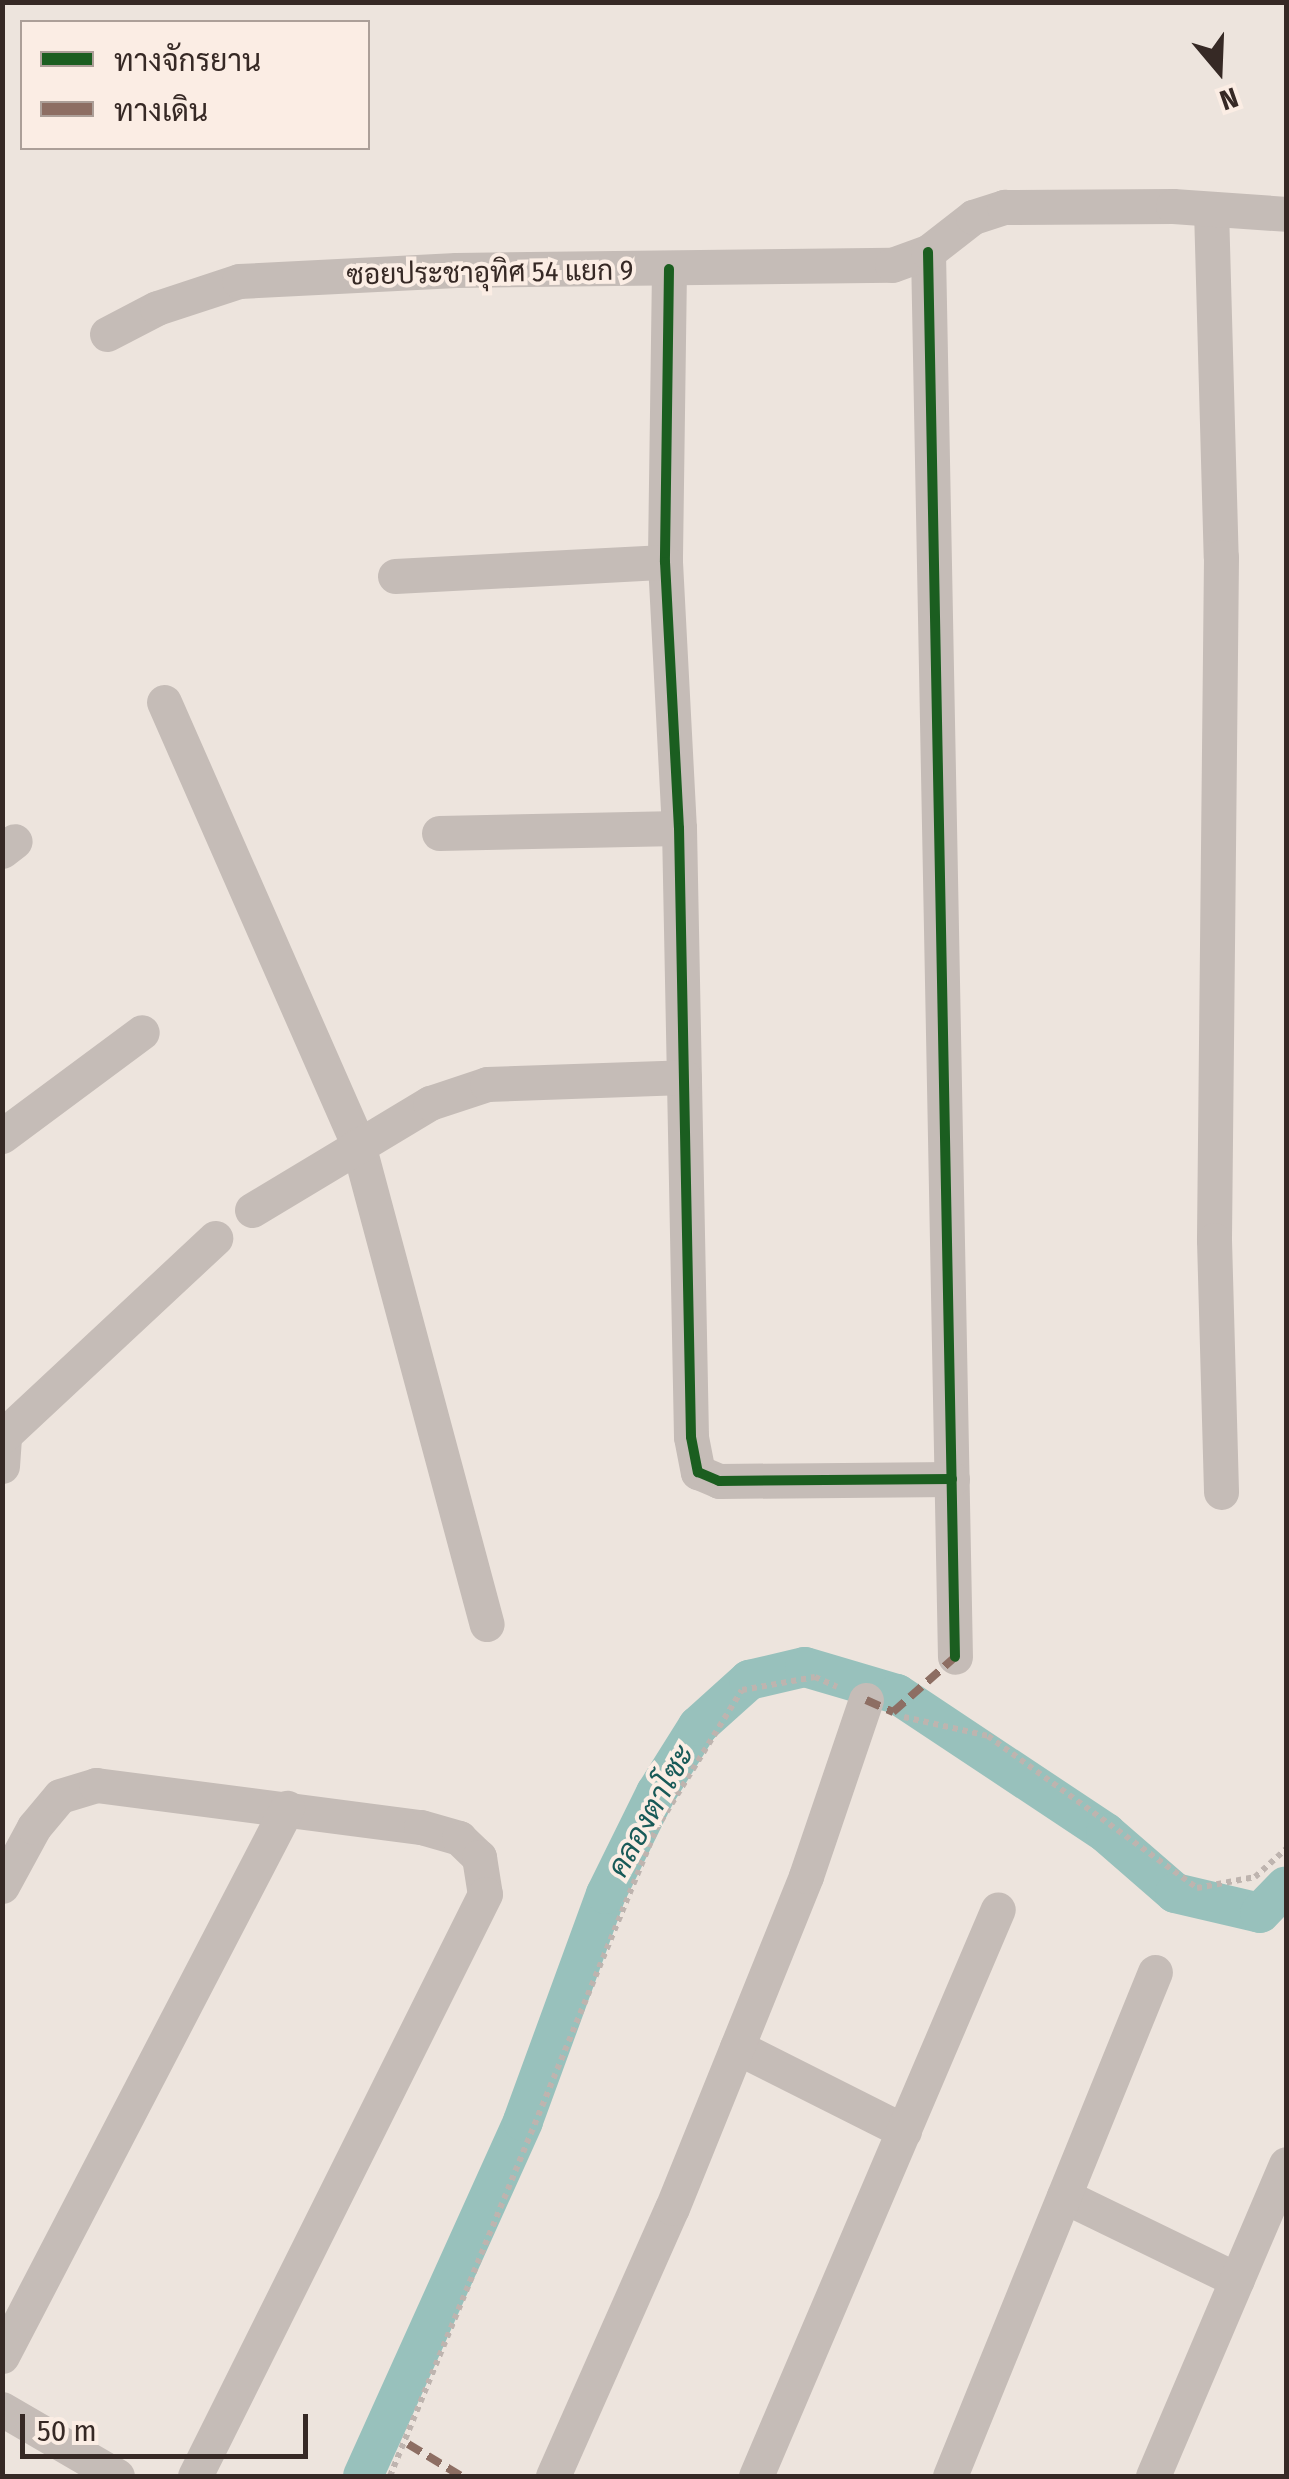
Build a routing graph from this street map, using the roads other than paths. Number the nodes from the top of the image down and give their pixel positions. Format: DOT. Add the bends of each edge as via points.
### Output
graph roads {
  1 [pos="1210,209"];
  2 [pos="1286,214"];
  3 [pos="928,252"];
  4 [pos="669,269"];
  5 [pos="108,334"];
  6 [pos="666,562"];
  7 [pos="395,576"];
  8 [pos="164,702"];
  9 [pos="680,828"];
  10 [pos="439,833"];
  11 [pos="142,1032"];
  12 [pos="684,1077"];
  13 [pos="2,1136"];
  14 [pos="358,1144"];
  15 [pos="252,1210"];
  16 [pos="216,1238"];
  17 [pos="3,1435"];
  18 [pos="2,1466"];
  19 [pos="952,1479"];
  20 [pos="1221,1492"];
  21 [pos="487,1624"];
  22 [pos="955,1657"];
  23 [pos="866,1700"];
  24 [pos="287,1808"];
  25 [pos="2,1886"];
  26 [pos="998,1908"];
  27 [pos="1155,1972"];
  28 [pos="737,2047"];
  29 [pos="904,2131"];
  30 [pos="1286,2164"];
  31 [pos="1064,2196"];
  32 [pos="1237,2280"];
  33 [pos="2,2356"];
  34 [pos="2,2410"];
  35 [pos="116,2476"];
  36 [pos="194,2476"];
  37 [pos="553,2476"];
  38 [pos="756,2476"];
  39 [pos="950,2476"];
  40 [pos="1153,2476"];
  1 -- 2 [label="street, ซอยประชาอุทิศ 54 แยก 9"];
  1 -- 3 [label="street, ซอยประชาอุทิศ 54 แยก 9" via="1004,207 972,217"];
  1 -- 20 [label="street" via="1221,557 1214,1240"];
  3 -- 4 [label="street, ซอยประชาอุทิศ 54 แยก 9" via="892,266"];
  3 -- 19 [label="street"];
  4 -- 5 [label="street, ซอยประชาอุทิศ 54 แยก 9" via="239,281 158,308"];
  4 -- 6 [label="street"];
  6 -- 7 [label="street"];
  6 -- 9 [label="street"];
  8 -- 14 [label="street"];
  9 -- 10 [label="street"];
  9 -- 12 [label="street"];
  11 -- 13 [label="street"];
  12 -- 14 [label="street" via="487,1084 430,1104"];
  12 -- 19 [label="street" via="691,1436 698,1472 719,1481"];
  14 -- 15 [label="street"];
  14 -- 21 [label="street"];
  16 -- 17 [label="street"];
  17 -- 18 [label="street"];
  19 -- 22 [label="street"];
  23 -- 28 [label="street" via="806,1876"];
  24 -- 25 [label="street" via="96,1785 60,1796 34,1827"];
  24 -- 33 [label="street"];
  24 -- 36 [label="street" via="459,1838 479,1857 484,1894"];
  26 -- 29 [label="street"];
  27 -- 31 [label="street"];
  28 -- 29 [label="street"];
  28 -- 37 [label="street"];
  29 -- 38 [label="street"];
  30 -- 32 [label="street"];
  31 -- 32 [label="street"];
  31 -- 39 [label="street"];
  32 -- 40 [label="street"];
  34 -- 35 [label="street"];
}
